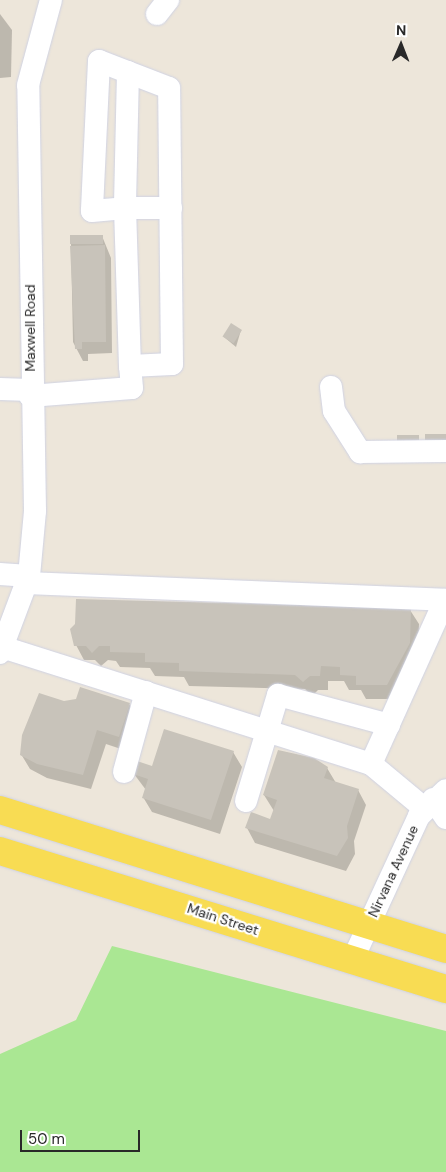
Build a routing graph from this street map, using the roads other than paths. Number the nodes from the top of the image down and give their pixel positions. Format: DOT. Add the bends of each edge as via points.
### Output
graph roads {
  1 [pos="51,0"];
  2 [pos="128,72"];
  3 [pos="125,208"];
  4 [pos="171,208"];
  5 [pos="130,366"];
  6 [pos="331,387"];
  7 [pos="0,389"];
  8 [pos="30,393"];
  9 [pos="446,451"];
  10 [pos="0,574"];
  11 [pos="27,579"];
  12 [pos="1,650"];
  13 [pos="146,692"];
  14 [pos="389,726"];
  15 [pos="266,730"];
  16 [pos="371,764"];
  17 [pos="124,772"];
  18 [pos="435,799"];
  19 [pos="246,801"];
  20 [pos="0,810"];
  21 [pos="446,818"];
  22 [pos="0,851"];
  23 [pos="368,926"];
  24 [pos="446,949"];
  25 [pos="352,960"];
  26 [pos="446,989"];
  1 -- 8 [label="street, Maxwell Road" via="28,85"];
  2 -- 3 [label="street"];
  2 -- 3 [label="street" via="100,61 92,211"];
  2 -- 4 [label="street" via="169,88"];
  3 -- 4 [label="street"];
  3 -- 5 [label="street"];
  4 -- 5 [label="street" via="172,364"];
  5 -- 8 [label="street" via="132,388"];
  6 -- 9 [label="street" via="334,411 360,452"];
  7 -- 8 [label="street"];
  8 -- 11 [label="street, Maxwell Road" via="35,511"];
  10 -- 11 [label="street"];
  11 -- 12 [label="street, Maxwell Road"];
  11 -- 14 [label="street" via="446,600"];
  12 -- 13 [label="street"];
  13 -- 15 [label="street"];
  13 -- 17 [label="street"];
  14 -- 15 [label="street" via="278,695"];
  14 -- 16 [label="street"];
  15 -- 16 [label="street"];
  15 -- 19 [label="street"];
  16 -- 18 [label="street"];
  18 -- 21 [label="street"];
  18 -- 23 [label="street, Nirvana Avenue"];
  20 -- 23 [label="main road"];
  22 -- 25 [label="main road, Main Street"];
  23 -- 24 [label="main road"];
  23 -- 25 [label="street, Nirvana Avenue"];
  25 -- 26 [label="main road, Main Street"];
}
